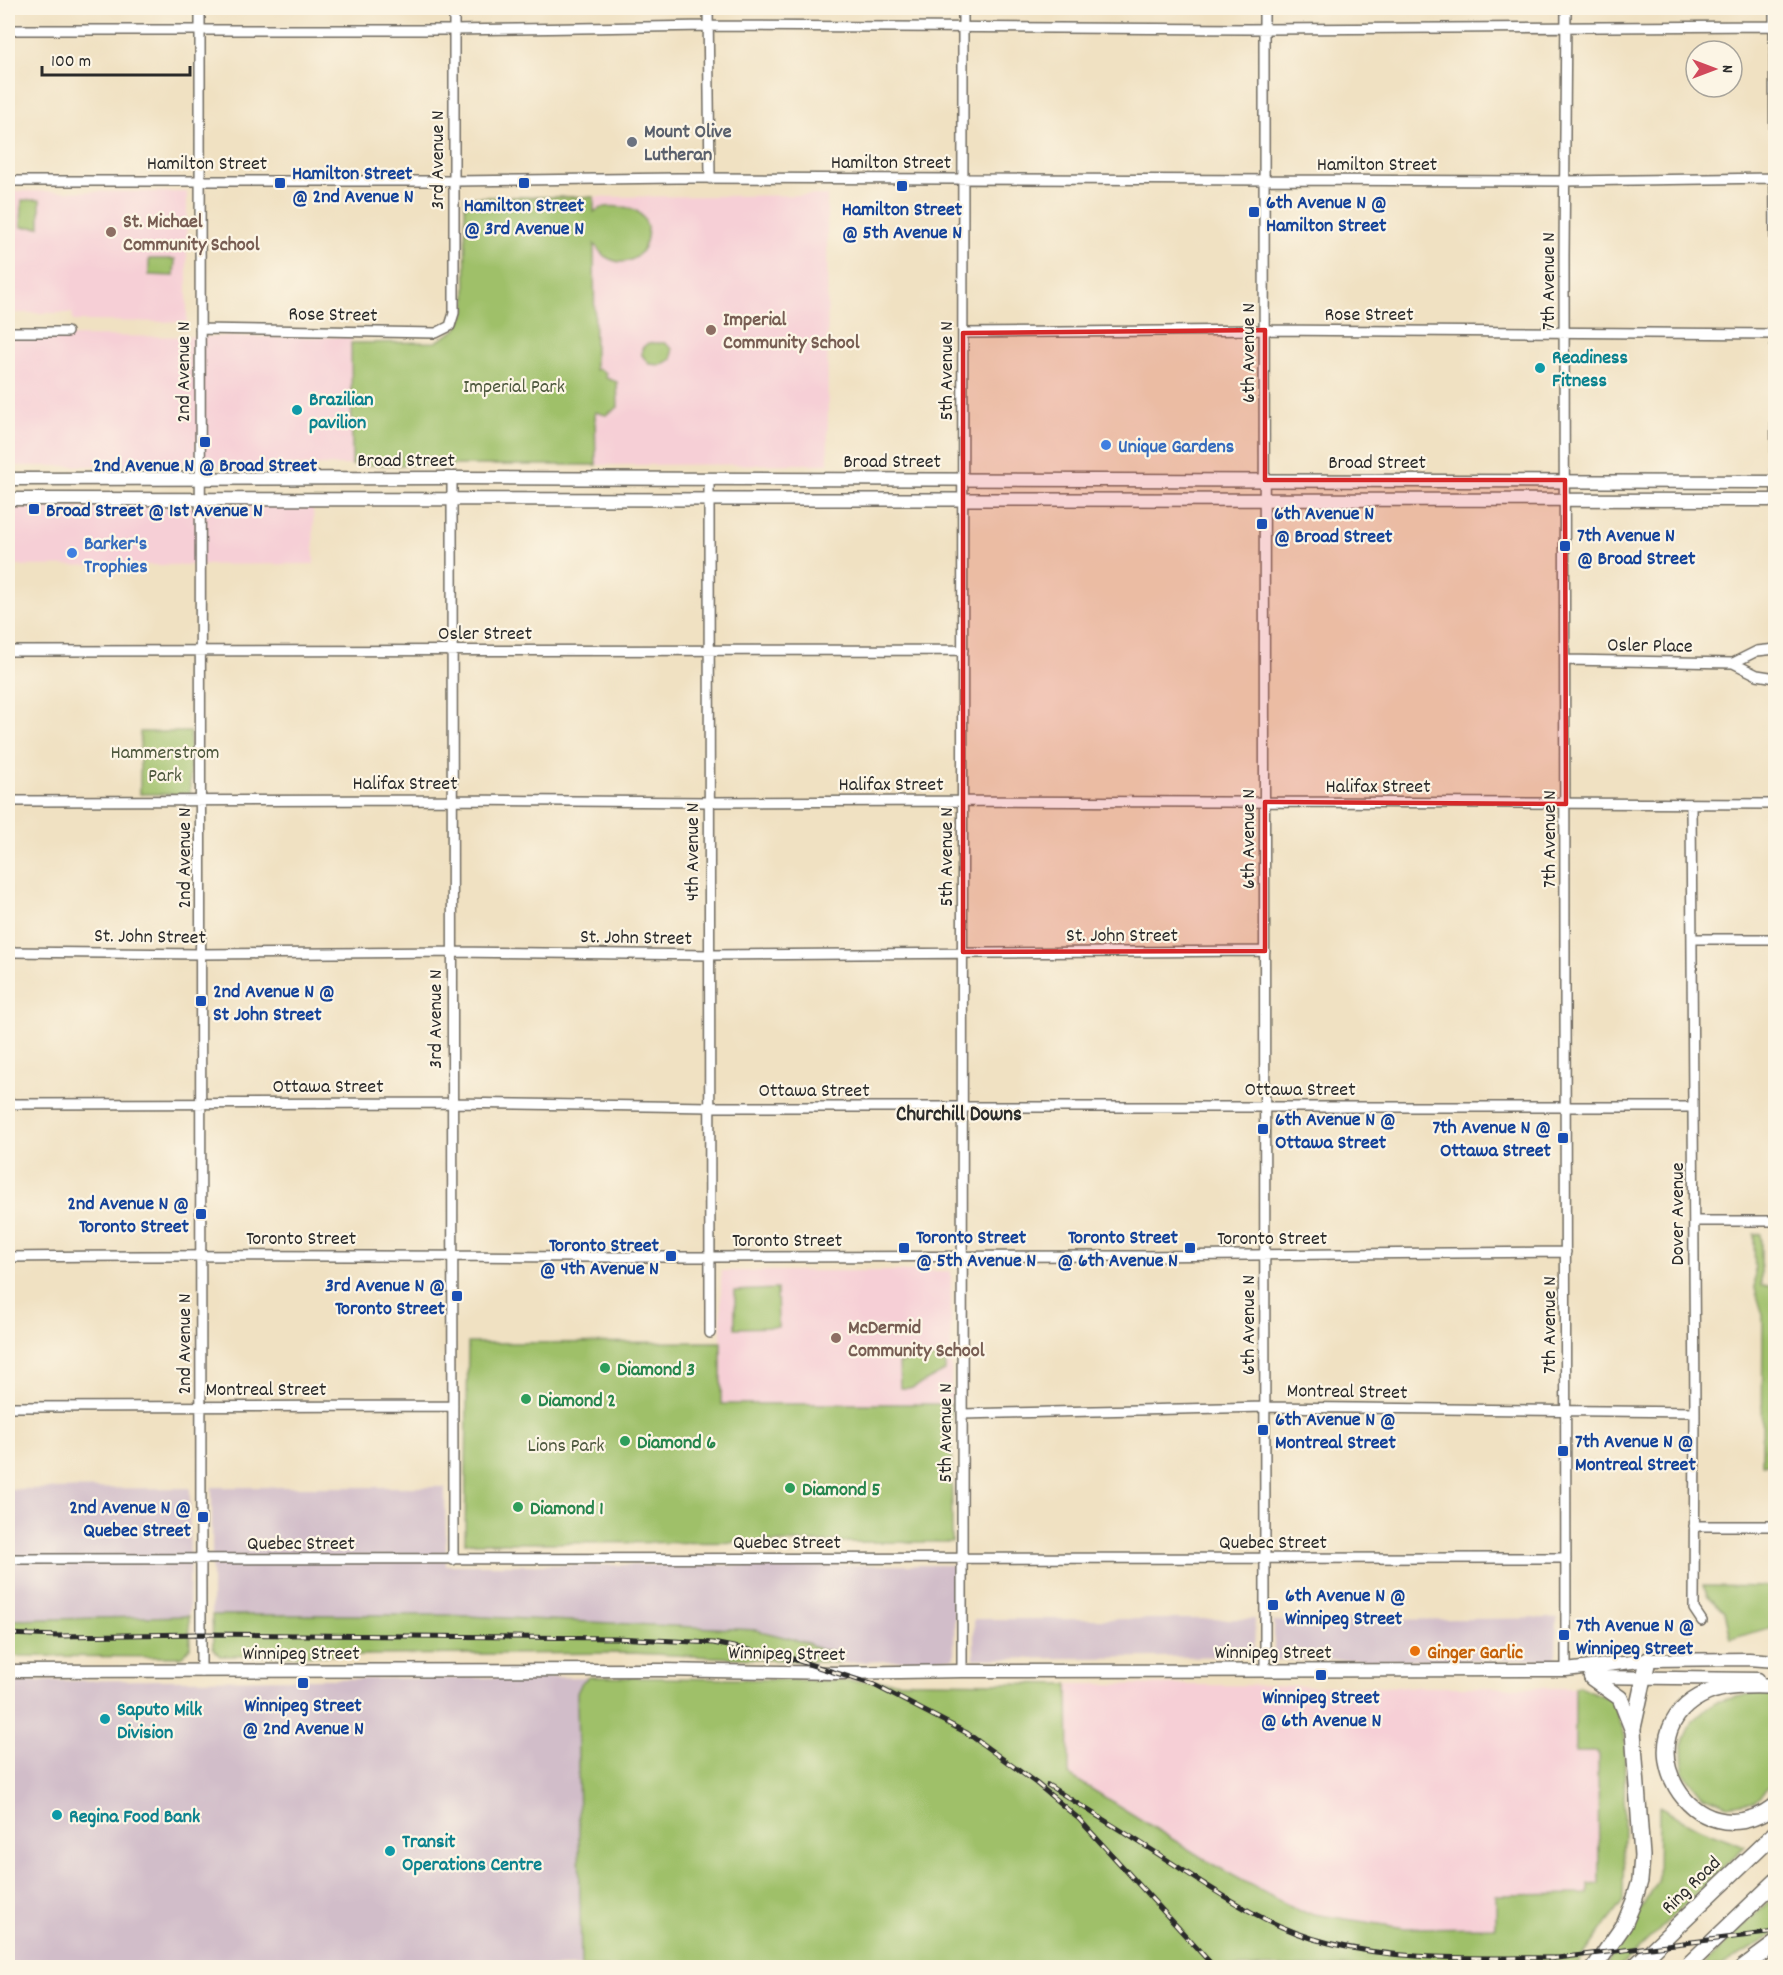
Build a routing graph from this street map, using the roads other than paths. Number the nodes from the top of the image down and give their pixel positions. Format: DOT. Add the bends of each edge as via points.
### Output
graph roads {
  1 [pos="200,8"];
  2 [pos="454,8"];
  3 [pos="708,8"];
  4 [pos="963,8"];
  5 [pos="1264,8"];
  6 [pos="1566,8"];
  7 [pos="1774,8"];
  8 [pos="708,26"];
  9 [pos="963,27"];
  10 [pos="1774,27"];
  11 [pos="1566,28"];
  12 [pos="1264,29"];
  13 [pos="8,30"];
  14 [pos="200,30"];
  15 [pos="454,30"];
  16 [pos="1775,178"];
  17 [pos="200,179"];
  18 [pos="710,179"];
  19 [pos="963,179"];
  20 [pos="454,180"];
  21 [pos="8,181"];
  22 [pos="1265,181"];
  23 [pos="1565,181"];
  24 [pos="454,313"];
  25 [pos="200,329"];
  26 [pos="1265,330"];
  27 [pos="8,332"];
  28 [pos="67,332"];
  29 [pos="963,333"];
  30 [pos="1565,333"];
  31 [pos="1775,334"];
  32 [pos="200,478"];
  33 [pos="452,478"];
  34 [pos="8,479"];
  35 [pos="709,479"];
  36 [pos="963,480"];
  37 [pos="1265,480"];
  38 [pos="1565,480"];
  39 [pos="1775,482"];
  40 [pos="1776,493"];
  41 [pos="8,498"];
  42 [pos="200,498"];
  43 [pos="452,499"];
  44 [pos="709,499"];
  45 [pos="963,499"];
  46 [pos="1265,500"];
  47 [pos="1566,500"];
  48 [pos="1776,500"];
  49 [pos="1776,649"];
  50 [pos="452,650"];
  51 [pos="963,650"];
  52 [pos="8,651"];
  53 [pos="202,651"];
  54 [pos="709,651"];
  55 [pos="1566,660"];
  56 [pos="1733,663"];
  57 [pos="1776,678"];
  58 [pos="452,800"];
  59 [pos="8,801"];
  60 [pos="201,801"];
  61 [pos="963,801"];
  62 [pos="709,802"];
  63 [pos="1265,802"];
  64 [pos="1566,804"];
  65 [pos="1691,804"];
  66 [pos="1776,804"];
  67 [pos="1692,939"];
  68 [pos="1776,939"];
  69 [pos="1265,951"];
  70 [pos="8,952"];
  71 [pos="452,952"];
  72 [pos="963,952"];
  73 [pos="201,954"];
  74 [pos="710,955"];
  75 [pos="201,1103"];
  76 [pos="452,1103"];
  77 [pos="8,1104"];
  78 [pos="1265,1106"];
  79 [pos="1566,1106"];
  80 [pos="710,1107"];
  81 [pos="963,1107"];
  82 [pos="1693,1107"];
  83 [pos="1694,1221"];
  84 [pos="1776,1221"];
  85 [pos="1566,1252"];
  86 [pos="201,1255"];
  87 [pos="453,1256"];
  88 [pos="963,1256"];
  89 [pos="1265,1256"];
  90 [pos="8,1257"];
  91 [pos="710,1257"];
  92 [pos="710,1333"];
  93 [pos="453,1406"];
  94 [pos="8,1407"];
  95 [pos="200,1407"];
  96 [pos="1265,1407"];
  97 [pos="1566,1410"];
  98 [pos="1695,1412"];
  99 [pos="963,1414"];
  100 [pos="1694,1526"];
  101 [pos="1776,1526"];
  102 [pos="8,1558"];
  103 [pos="963,1558"];
  104 [pos="1566,1558"];
  105 [pos="200,1559"];
  106 [pos="1265,1559"];
  107 [pos="453,1560"];
  108 [pos="1702,1621"];
  109 [pos="1648,1660"];
  110 [pos="1776,1661"];
  111 [pos="1265,1670"];
  112 [pos="1566,1670"];
  113 [pos="8,1671"];
  114 [pos="962,1671"];
  115 [pos="201,1672"];
  116 [pos="1592,1678"];
  117 [pos="1642,1678"];
  118 [pos="1776,1679"];
  119 [pos="1776,1686"];
  120 [pos="1633,1731"];
  121 [pos="1776,1805"];
  122 [pos="1776,1832"];
  123 [pos="1776,1881"];
  124 [pos="1776,1943"];
  125 [pos="1594,1968"];
  126 [pos="1634,1968"];
  127 [pos="1685,1968"];
  128 [pos="1742,1968"];
  1 -- 14 [label="street, 2nd Avenue N"];
  2 -- 15 [label="street, 3rd Avenue N"];
  3 -- 8 [label="street"];
  4 -- 9 [label="street, 5th Avenue N"];
  5 -- 12 [label="street, 6th Avenue N"];
  6 -- 11 [label="street, 7th Avenue N"];
  7 -- 10 [label="street"];
  8 -- 9 [label="street"];
  8 -- 15 [label="street"];
  8 -- 18 [label="street"];
  9 -- 12 [label="street"];
  9 -- 19 [label="street, 5th Avenue N"];
  10 -- 11 [label="street"];
  10 -- 16 [label="street"];
  11 -- 12 [label="street"];
  11 -- 23 [label="street, 7th Avenue N"];
  12 -- 22 [label="street, 6th Avenue N"];
  13 -- 14 [label="street"];
  14 -- 15 [label="street"];
  14 -- 17 [label="street, 2nd Avenue N"];
  15 -- 20 [label="street, 3rd Avenue N"];
  16 -- 23 [label="street, Hamilton Street"];
  16 -- 31 [label="street"];
  17 -- 20 [label="street, Hamilton Street"];
  17 -- 21 [label="street, Hamilton Street"];
  17 -- 25 [label="street, 2nd Avenue N"];
  18 -- 19 [label="street, Hamilton Street"];
  18 -- 20 [label="street, Hamilton Street"];
  19 -- 22 [label="street, Hamilton Street"];
  19 -- 29 [label="street, 5th Avenue N"];
  20 -- 24 [label="street, 3rd Avenue N"];
  22 -- 23 [label="street, Hamilton Street"];
  22 -- 26 [label="street, 6th Avenue N"];
  23 -- 30 [label="street, 7th Avenue N"];
  24 -- 25 [label="street, Rose Street" via="450,326 436,333"];
  25 -- 32 [label="street, 2nd Avenue N"];
  26 -- 29 [label="street, Rose Street"];
  26 -- 30 [label="street, Rose Street"];
  26 -- 37 [label="street, 6th Avenue N"];
  27 -- 28 [label="street"];
  29 -- 36 [label="street, 5th Avenue N"];
  30 -- 31 [label="street, Rose Street"];
  30 -- 38 [label="street, 7th Avenue N"];
  31 -- 39 [label="street"];
  32 -- 33 [label="main road, Broad Street"];
  32 -- 34 [label="main road, Broad Street"];
  32 -- 42 [label="street, 2nd Avenue N"];
  33 -- 35 [label="main road, Broad Street"];
  33 -- 43 [label="street, 3rd Avenue N"];
  35 -- 36 [label="main road, Broad Street"];
  35 -- 44 [label="street, 4th Avenue N"];
  36 -- 37 [label="main road, Broad Street"];
  36 -- 45 [label="street, 5th Avenue N"];
  37 -- 38 [label="main road, Broad Street"];
  37 -- 46 [label="street, 6th Avenue N"];
  38 -- 39 [label="main road, Broad Street"];
  38 -- 47 [label="street, 7th Avenue N"];
  39 -- 40 [label="street"];
  41 -- 42 [label="main road, Broad Street"];
  42 -- 43 [label="main road, Broad Street"];
  42 -- 53 [label="street, 2nd Avenue N"];
  43 -- 44 [label="main road, Broad Street"];
  43 -- 50 [label="street, 3rd Avenue N"];
  44 -- 45 [label="main road, Broad Street"];
  44 -- 54 [label="street, 4th Avenue N"];
  45 -- 46 [label="main road, Broad Street"];
  45 -- 51 [label="street, 5th Avenue N"];
  46 -- 47 [label="main road, Broad Street"];
  46 -- 63 [label="street, 6th Avenue N"];
  47 -- 48 [label="main road, Broad Street"];
  47 -- 55 [label="street, 7th Avenue N"];
  49 -- 56 [label="street, Osler Place" via="1757,651"];
  50 -- 53 [label="street, Osler Street"];
  50 -- 54 [label="street, Osler Street"];
  50 -- 58 [label="street, 3rd Avenue N"];
  51 -- 54 [label="street, Osler Street"];
  51 -- 61 [label="street, 5th Avenue N"];
  52 -- 53 [label="street, Osler Street"];
  53 -- 60 [label="street, 2nd Avenue N"];
  54 -- 62 [label="street, 4th Avenue N"];
  55 -- 56 [label="street, Osler Place"];
  55 -- 64 [label="street, 7th Avenue N"];
  56 -- 57 [label="street, Osler Place" via="1757,675"];
  58 -- 60 [label="street, Halifax Street"];
  58 -- 62 [label="street, Halifax Street"];
  58 -- 71 [label="street, 3rd Avenue N"];
  59 -- 60 [label="street, Halifax Street"];
  60 -- 73 [label="street, 2nd Avenue N"];
  61 -- 62 [label="street, Halifax Street"];
  61 -- 63 [label="street, Halifax Street"];
  61 -- 72 [label="street, 5th Avenue N"];
  62 -- 74 [label="street, 4th Avenue N"];
  63 -- 64 [label="street, Halifax Street"];
  63 -- 69 [label="street, 6th Avenue N"];
  64 -- 65 [label="street, Halifax Street"];
  64 -- 79 [label="street, 7th Avenue N"];
  65 -- 66 [label="street, Halifax Street"];
  65 -- 67 [label="street, Dover Avenue"];
  67 -- 68 [label="street"];
  67 -- 82 [label="street, Dover Avenue"];
  69 -- 72 [label="street, St. John Street"];
  69 -- 78 [label="street, 6th Avenue N"];
  70 -- 73 [label="street, St. John Street"];
  71 -- 73 [label="street, St. John Street"];
  71 -- 74 [label="street, St. John Street"];
  71 -- 76 [label="street, 3rd Avenue N"];
  72 -- 74 [label="street, St. John Street"];
  72 -- 81 [label="street, 5th Avenue N"];
  73 -- 75 [label="street, 2nd Avenue N"];
  74 -- 80 [label="street, 4th Avenue N"];
  75 -- 76 [label="street, Ottawa Street"];
  75 -- 77 [label="street, Ottawa Street"];
  75 -- 86 [label="street, 2nd Avenue N"];
  76 -- 80 [label="street, Ottawa Street"];
  76 -- 87 [label="street, 3rd Avenue N"];
  78 -- 79 [label="street, Ottawa Street"];
  78 -- 81 [label="street, Ottawa Street"];
  78 -- 89 [label="street, 6th Avenue N"];
  79 -- 82 [label="street, Ottawa Street"];
  79 -- 85 [label="street, 7th Avenue N"];
  80 -- 81 [label="street, Ottawa Street"];
  80 -- 91 [label="street, 4th Avenue N"];
  81 -- 88 [label="street, 5th Avenue N"];
  82 -- 83 [label="street, Dover Avenue"];
  83 -- 84 [label="street"];
  83 -- 98 [label="street, Dover Avenue"];
  85 -- 89 [label="street, Toronto Street"];
  85 -- 97 [label="street, 7th Avenue N"];
  86 -- 87 [label="street, Toronto Street"];
  86 -- 90 [label="street, Toronto Street"];
  86 -- 95 [label="street, 2nd Avenue N"];
  87 -- 91 [label="street, Toronto Street"];
  87 -- 93 [label="street, 3rd Avenue N"];
  88 -- 89 [label="street, Toronto Street"];
  88 -- 91 [label="street, Toronto Street"];
  88 -- 99 [label="street, 5th Avenue N"];
  89 -- 96 [label="street, 6th Avenue N"];
  91 -- 92 [label="street, 4th Avenue N"];
  93 -- 95 [label="street, Montreal Street"];
  93 -- 107 [label="street, 3rd Avenue N"];
  94 -- 95 [label="street, Montreal Street"];
  95 -- 105 [label="street, 2nd Avenue N"];
  96 -- 97 [label="street, Montreal Street"];
  96 -- 99 [label="street, Montreal Street"];
  96 -- 106 [label="street, 6th Avenue N"];
  97 -- 98 [label="street, Montreal Street"];
  97 -- 104 [label="street, 7th Avenue N"];
  98 -- 100 [label="street, Dover Avenue"];
  99 -- 103 [label="street, 5th Avenue N"];
  100 -- 101 [label="street"];
  100 -- 108 [label="street, Dover Avenue" via="1694,1609"];
  102 -- 105 [label="street, Quebec Street"];
  103 -- 106 [label="street, Quebec Street"];
  103 -- 107 [label="street, Quebec Street"];
  103 -- 114 [label="street, 5th Avenue N"];
  104 -- 106 [label="street, Quebec Street"];
  104 -- 112 [label="street, 7th Avenue N"];
  105 -- 107 [label="street, Quebec Street"];
  105 -- 115 [label="street, 2nd Avenue N"];
  106 -- 111 [label="street, 6th Avenue N"];
  109 -- 110 [label="main road, Winnipeg Street"];
  109 -- 112 [label="main road, Winnipeg Street"];
  109 -- 117 [label="highway"];
  111 -- 112 [label="main road, Winnipeg Street"];
  111 -- 114 [label="main road, Winnipeg Street"];
  112 -- 116 [label="main road, Winnipeg Street"];
  113 -- 115 [label="main road, Winnipeg Street"];
  114 -- 115 [label="main road, Winnipeg Street"];
  116 -- 117 [label="main road, Winnipeg Street"];
  116 -- 120 [label="highway" via="1620,1698"];
  117 -- 118 [label="main road, Winnipeg Street"];
  117 -- 120 [label="highway"];
  119 -- 121 [label="highway" via="1742,1686 1710,1692 1688,1704 1671,1728 1666,1760 1677,1791 1688,1804 1711,1818 1752,1820"];
  120 -- 125 [label="highway" via="1642,1856 1640,1881 1624,1925"];
  122 -- 126 [label="highway, Ring Road"];
  123 -- 127 [label="highway"];
  124 -- 128 [label="highway"];
}
